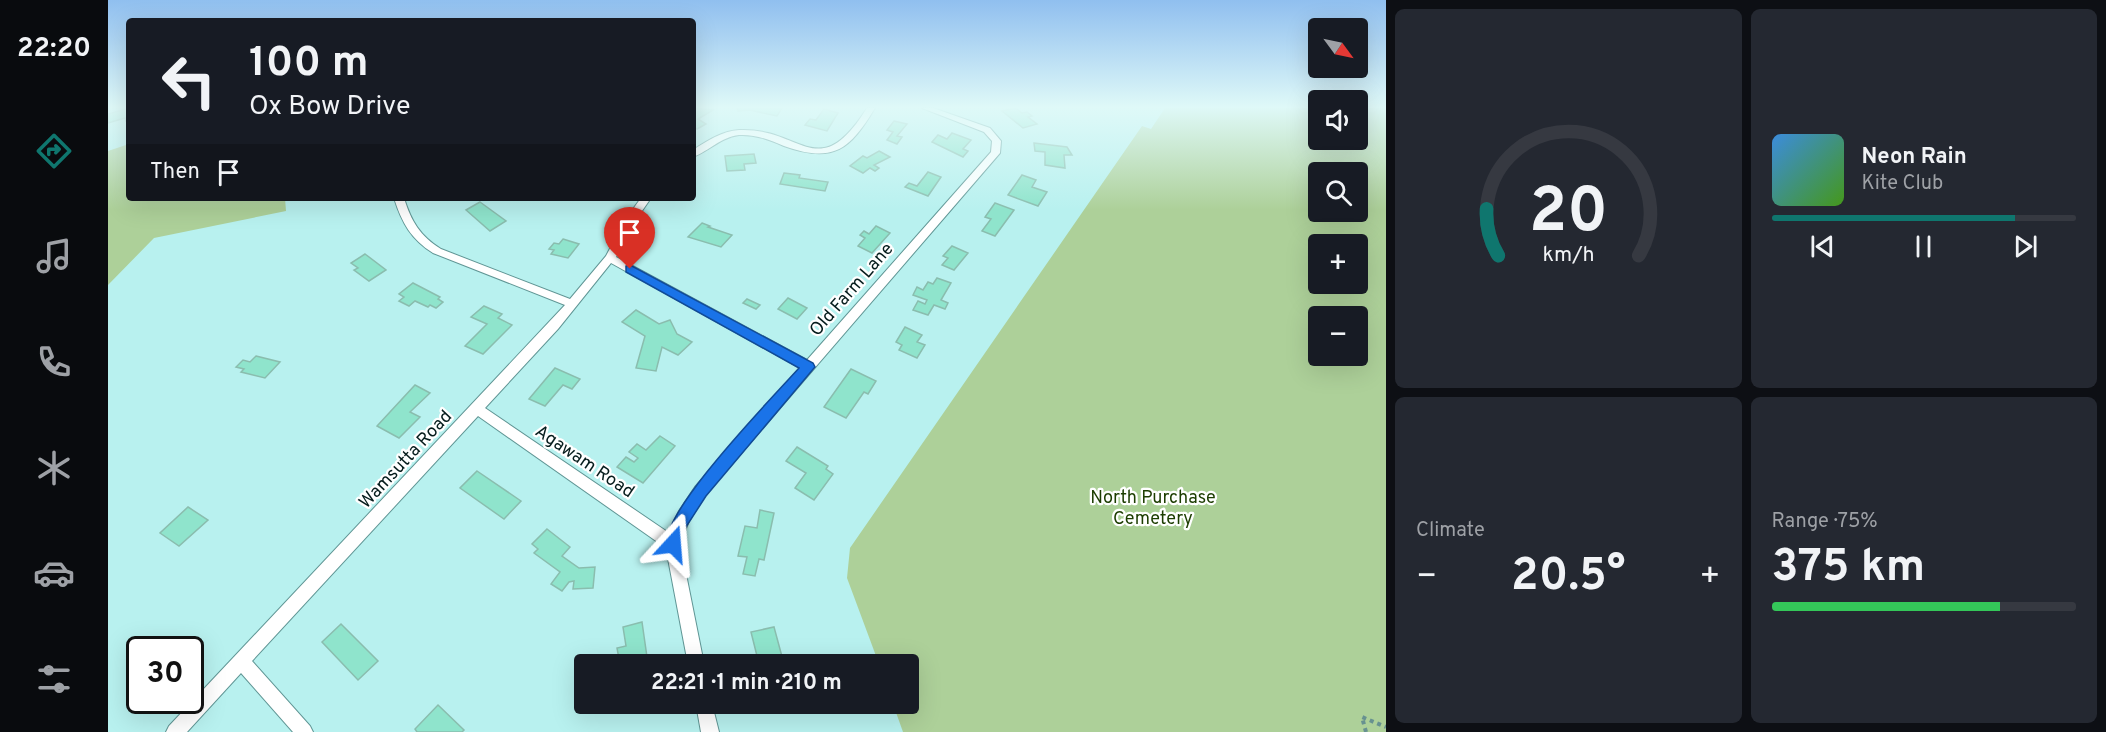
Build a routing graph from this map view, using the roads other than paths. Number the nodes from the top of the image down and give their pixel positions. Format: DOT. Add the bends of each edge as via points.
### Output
graph roads {
  1 [pos="785,142"];
  2 [pos="845,142"];
  3 [pos="997,142"];
  4 [pos="400,201"];
  5 [pos="644,201"];
  6 [pos="610,258"];
  7 [pos="573,304"];
  8 [pos="809,367"];
  9 [pos="477,409"];
  10 [pos="673,544"];
  11 [pos="694,654"];
  12 [pos="242,661"];
  13 [pos="706,714"];
  14 [pos="175,732"];
  15 [pos="304,732"];
  16 [pos="710,732"];
  1 -- 2 [label="street" via="806,149 829,150"];
  3 -- 8 [label="street, Old Farm Lane" via="995,153"];
  4 -- 7 [label="street" via="406,220 423,242 490,273"];
  5 -- 6 [label="street, Wamsutta Road"];
  6 -- 7 [label="street, Wamsutta Road"];
  6 -- 8 [label="street"];
  7 -- 9 [label="street, Wamsutta Road"];
  8 -- 10 [label="street, Old Farm Lane" via="700,491 677,528"];
  9 -- 10 [label="street, Agawam Road"];
  9 -- 12 [label="street, Wamsutta Road"];
  10 -- 11 [label="street"];
  12 -- 14 [label="street, Wamsutta Road"];
  12 -- 15 [label="street"];
  13 -- 16 [label="street"];
}
